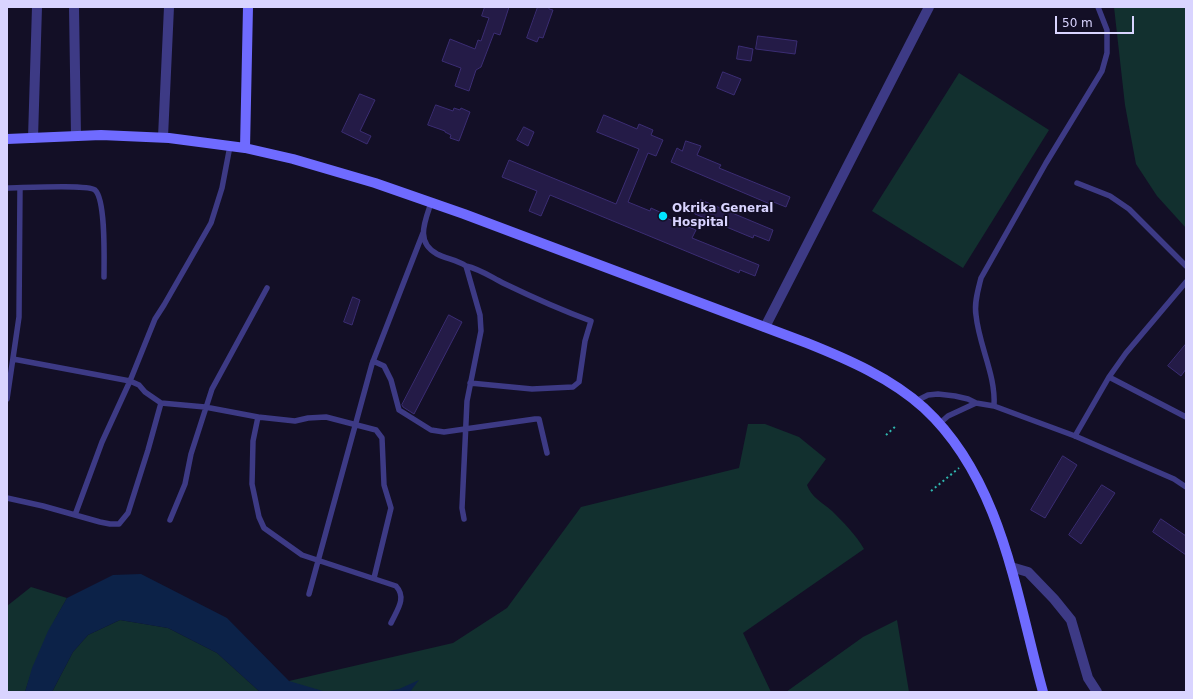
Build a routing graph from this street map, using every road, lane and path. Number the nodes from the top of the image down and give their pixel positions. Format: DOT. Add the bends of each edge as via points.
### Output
graph roads {
  1 [pos="37,7"];
  2 [pos="74,7"];
  3 [pos="169,7"];
  4 [pos="248,7"];
  5 [pos="929,7"];
  6 [pos="1098,7"];
  7 [pos="76,136"];
  8 [pos="162,137"];
  9 [pos="33,138"];
  10 [pos="7,139"];
  11 [pos="230,146"];
  12 [pos="245,148"];
  13 [pos="1077,183"];
  14 [pos="7,188"];
  15 [pos="20,188"];
  16 [pos="431,203"];
  17 [pos="423,233"];
  18 [pos="466,266"];
  19 [pos="1186,266"];
  20 [pos="104,277"];
  21 [pos="1186,282"];
  22 [pos="267,288"];
  23 [pos="765,327"];
  24 [pos="13,359"];
  25 [pos="373,361"];
  26 [pos="1109,377"];
  27 [pos="130,381"];
  28 [pos="470,383"];
  29 [pos="7,400"];
  30 [pos="916,401"];
  31 [pos="161,403"];
  32 [pos="976,403"];
  33 [pos="994,406"];
  34 [pos="205,407"];
  35 [pos="258,417"];
  36 [pos="1186,417"];
  37 [pos="355,424"];
  38 [pos="939,424"];
  39 [pos="897,425"];
  40 [pos="467,429"];
  41 [pos="886,435"];
  42 [pos="1075,436"];
  43 [pos="547,453"];
  44 [pos="967,462"];
  45 [pos="1186,487"];
  46 [pos="930,491"];
  47 [pos="7,498"];
  48 [pos="75,515"];
  49 [pos="464,518"];
  50 [pos="170,520"];
  51 [pos="318,560"];
  52 [pos="1011,567"];
  53 [pos="374,578"];
  54 [pos="309,594"];
  55 [pos="391,623"];
  56 [pos="1043,692"];
  57 [pos="1097,692"];
  1 -- 9 [label="street"];
  2 -- 7 [label="street"];
  3 -- 8 [label="street"];
  4 -- 12 [label="street"];
  5 -- 23 [label="street"];
  6 -- 33 [label="lane" via="1107,30 1107,53 1102,71 988,265 976,295 975,314 995,396"];
  7 -- 8 [label="street"];
  7 -- 9 [label="street"];
  8 -- 11 [label="street"];
  9 -- 10 [label="street"];
  11 -- 12 [label="street"];
  11 -- 27 [label="lane" via="222,188 211,223 155,320"];
  12 -- 16 [label="street" via="315,165"];
  13 -- 19 [label="lane" via="1110,196 1129,209"];
  14 -- 15 [label="lane"];
  15 -- 20 [label="lane" via="68,187 94,190 99,196 104,231"];
  15 -- 24 [label="lane" via="19,317"];
  16 -- 17 [label="lane"];
  16 -- 23 [label="street"];
  17 -- 18 [label="lane" via="426,245 436,253"];
  17 -- 25 [label="lane"];
  18 -- 28 [label="lane" via="480,315 481,331"];
  18 -- 28 [label="lane" via="591,321 585,341 579,382 572,387 532,389"];
  21 -- 26 [label="lane" via="1126,352"];
  22 -- 34 [label="lane" via="212,389"];
  23 -- 30 [label="street" via="841,357"];
  24 -- 27 [label="lane"];
  24 -- 29 [label="lane"];
  25 -- 37 [label="lane"];
  25 -- 40 [label="lane" via="384,366 391,380 399,410 431,430 444,432"];
  26 -- 36 [label="lane"];
  26 -- 42 [label="lane"];
  27 -- 31 [label="lane"];
  27 -- 48 [label="lane" via="102,442"];
  28 -- 40 [label="lane"];
  30 -- 32 [label="lane" via="928,395 938,394 968,399"];
  30 -- 38 [label="street"];
  31 -- 34 [label="lane"];
  31 -- 48 [label="lane" via="128,513 119,524"];
  32 -- 33 [label="lane"];
  32 -- 38 [label="lane" via="948,416"];
  33 -- 42 [label="lane"];
  34 -- 35 [label="lane"];
  34 -- 50 [label="lane" via="184,484"];
  35 -- 37 [label="lane" via="295,421 326,417"];
  35 -- 51 [label="lane" via="253,441 252,484 259,517 264,528 302,554"];
  37 -- 51 [label="lane"];
  37 -- 53 [label="lane" via="376,430 382,438 384,485 391,508"];
  38 -- 44 [label="street"];
  39 -- 41 [label="path"];
  40 -- 43 [label="lane" via="539,419"];
  40 -- 49 [label="lane" via="462,508"];
  42 -- 45 [label="lane" via="1174,479"];
  44 -- 46 [label="path"];
  44 -- 52 [label="street" via="990,506"];
  47 -- 48 [label="lane"];
  51 -- 53 [label="lane"];
  51 -- 54 [label="lane"];
  52 -- 56 [label="street"];
  52 -- 57 [label="street" via="1028,572 1071,620 1088,678"];
  53 -- 55 [label="lane" via="396,586 401,591 402,600"];
}
